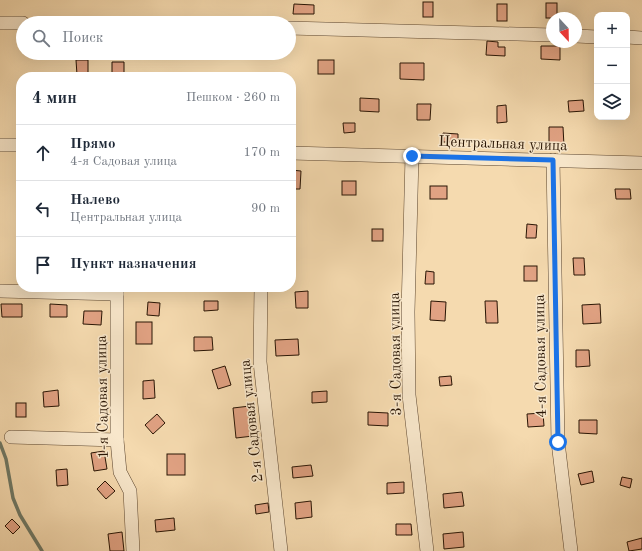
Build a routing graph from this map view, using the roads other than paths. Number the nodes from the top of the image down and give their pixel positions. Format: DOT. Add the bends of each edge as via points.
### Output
graph roads {
  1 [pos="0,23"];
  2 [pos="16,24"];
  3 [pos="296,28"];
  4 [pos="546,35"];
  5 [pos="582,36"];
  6 [pos="594,37"];
  7 [pos="630,37"];
  8 [pos="642,38"];
  9 [pos="0,145"];
  10 [pos="16,145"];
  11 [pos="296,153"];
  12 [pos="412,156"];
  13 [pos="553,160"];
  14 [pos="642,163"];
  15 [pos="0,291"];
  16 [pos="16,291"];
  17 [pos="117,292"];
  18 [pos="261,292"];
  19 [pos="11,437"];
  20 [pos="117,440"];
  21 [pos="133,551"];
  22 [pos="281,551"];
  23 [pos="427,551"];
  24 [pos="571,551"];
  1 -- 2 [label="street"];
  3 -- 4 [label="street"];
  5 -- 6 [label="street"];
  7 -- 8 [label="street"];
  9 -- 10 [label="street"];
  11 -- 12 [label="street, Центральная улица"];
  12 -- 13 [label="street, Центральная улица"];
  12 -- 23 [label="street, 3-я Садовая улица" via="408,312 409,395"];
  13 -- 14 [label="street, Центральная улица"];
  13 -- 24 [label="street, 4-я Садовая улица" via="558,442"];
  15 -- 16 [label="street"];
  17 -- 20 [label="street, 1-я Садовая улица"];
  18 -- 22 [label="street, 2-я Садовая улица" via="260,362"];
  19 -- 20 [label="street"];
  20 -- 21 [label="street, 1-я Садовая улица" via="120,472 130,491"];
}
